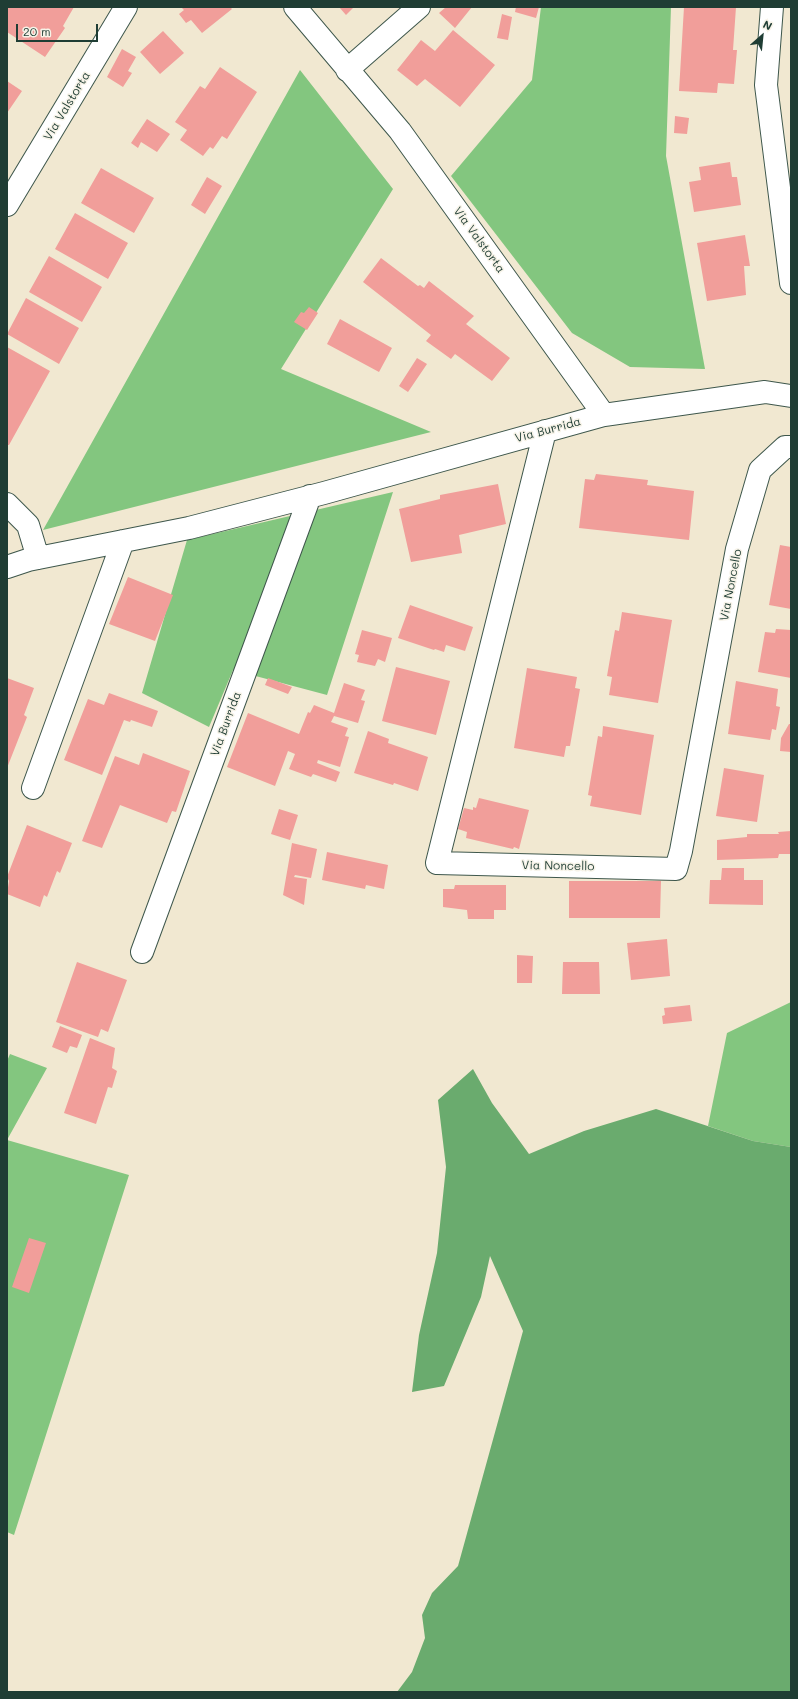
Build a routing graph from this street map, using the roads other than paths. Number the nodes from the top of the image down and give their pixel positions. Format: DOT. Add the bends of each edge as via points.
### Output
graph roads {
  1 [pos="126,7"];
  2 [pos="295,7"];
  3 [pos="419,7"];
  4 [pos="772,7"];
  5 [pos="347,70"];
  6 [pos="7,205"];
  7 [pos="791,283"];
  8 [pos="791,396"];
  9 [pos="604,415"];
  10 [pos="545,431"];
  11 [pos="791,447"];
  12 [pos="310,496"];
  13 [pos="7,504"];
  14 [pos="123,541"];
  15 [pos="38,558"];
  16 [pos="7,567"];
  17 [pos="33,788"];
  18 [pos="142,952"];
  1 -- 6 [label="street, Via Valstorta"];
  2 -- 5 [label="street, Via Valstorta"];
  3 -- 5 [label="street"];
  4 -- 7 [label="street" via="766,85"];
  5 -- 9 [label="street, Via Valstorta" via="400,131"];
  8 -- 9 [label="street, Via Burrida" via="765,392"];
  9 -- 10 [label="street, Via Burrida"];
  10 -- 11 [label="street, Via Noncello" via="437,863 676,869 737,549 760,470 785,447"];
  10 -- 12 [label="street, Via Burrida"];
  12 -- 14 [label="street, Via Burrida" via="189,528"];
  12 -- 18 [label="street, Via Burrida"];
  13 -- 15 [label="street" via="28,525"];
  14 -- 15 [label="street, Via Burrida"];
  14 -- 17 [label="street"];
  15 -- 16 [label="street, Via Burrida"];
}
